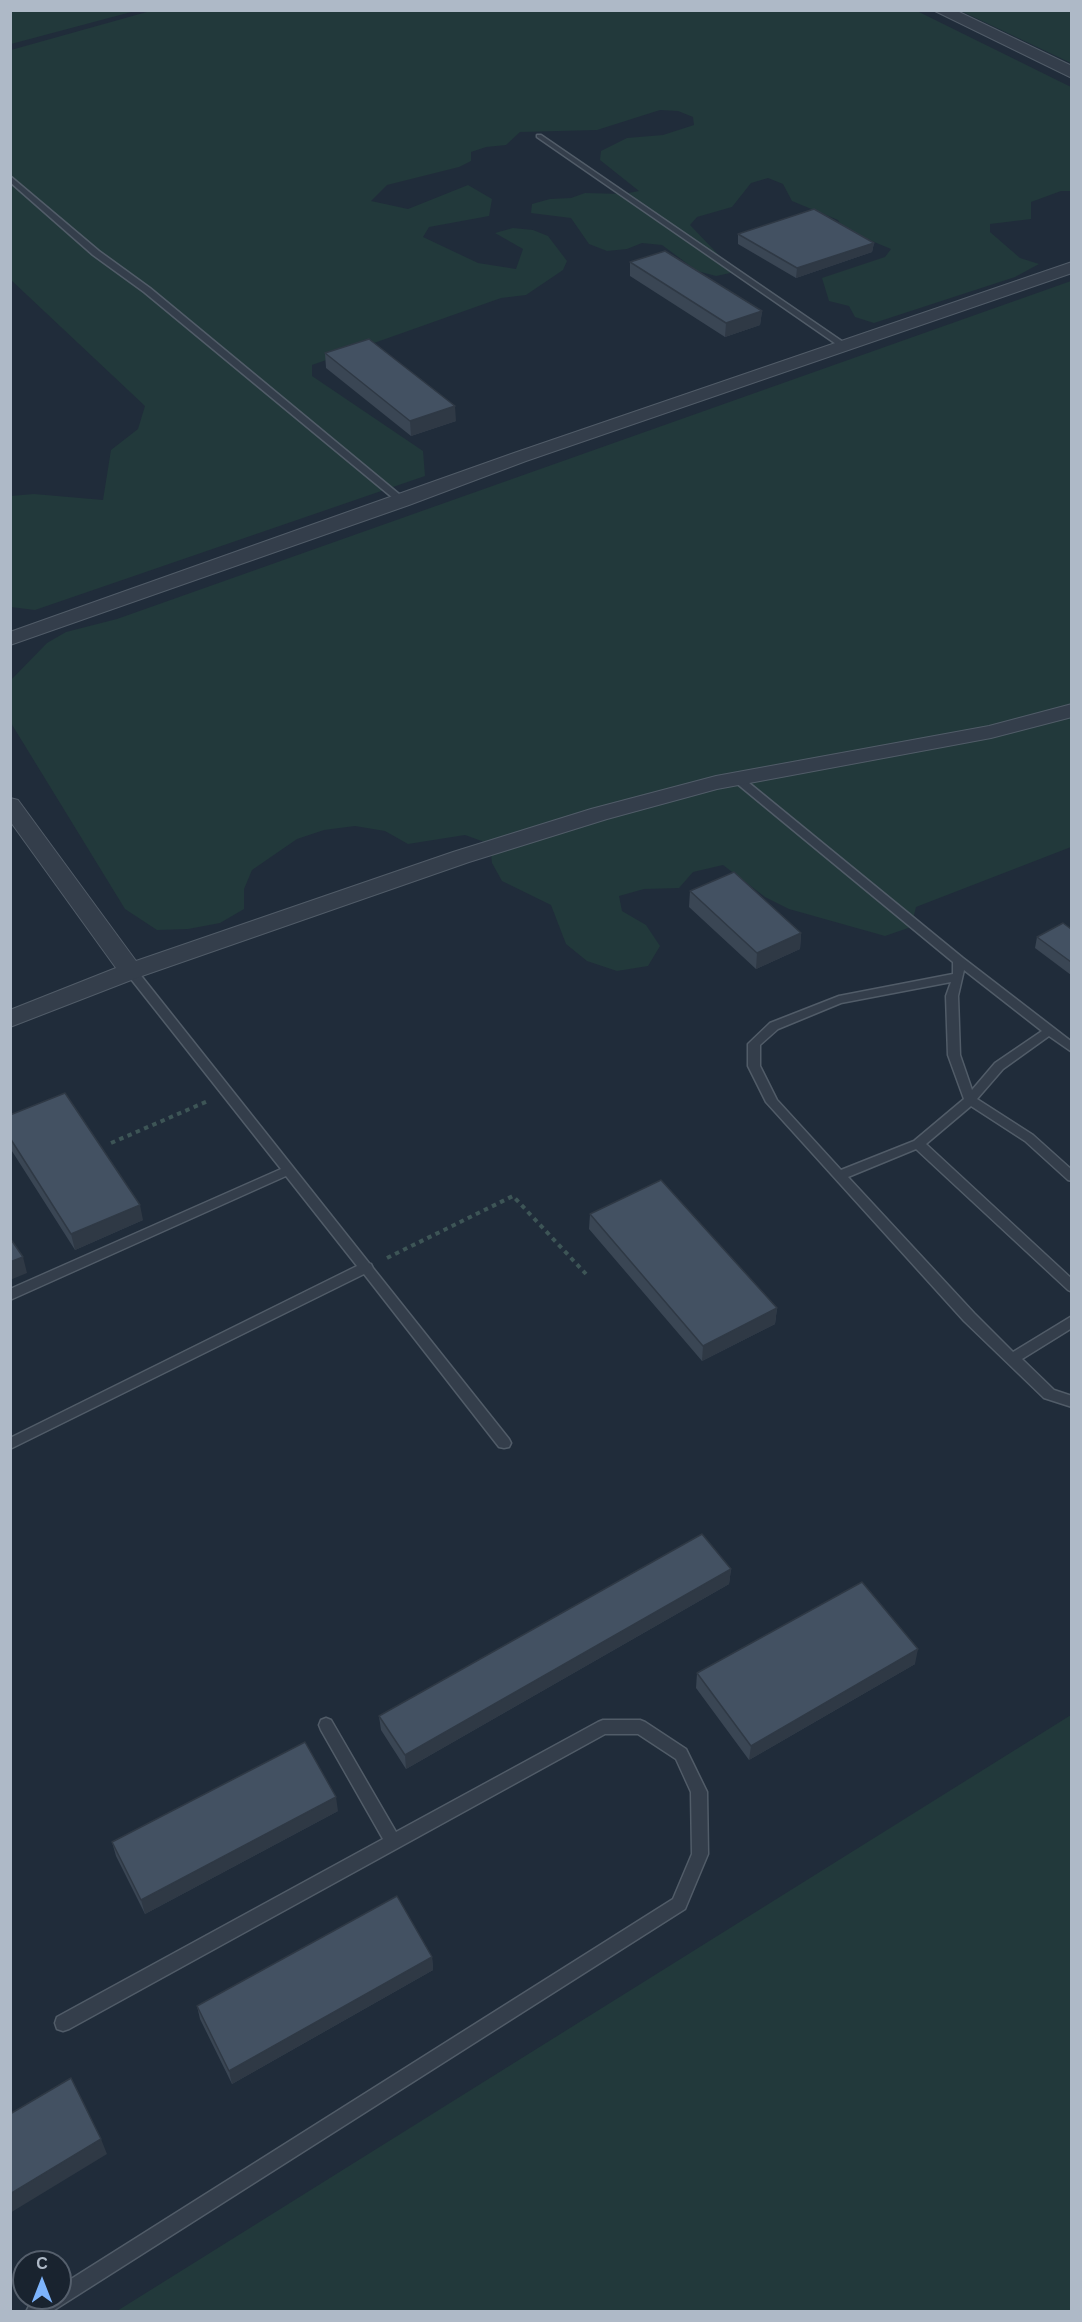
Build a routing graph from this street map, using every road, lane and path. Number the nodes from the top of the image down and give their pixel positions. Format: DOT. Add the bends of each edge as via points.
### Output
graph roads {
  1 [pos="941,10"];
  2 [pos="1071,73"];
  3 [pos="539,136"];
  4 [pos="10,178"];
  5 [pos="1071,267"];
  6 [pos="842,344"];
  7 [pos="402,501"];
  8 [pos="10,639"];
  9 [pos="1071,710"];
  10 [pos="739,780"];
  11 [pos="10,805"];
  12 [pos="959,961"];
  13 [pos="131,971"];
  14 [pos="958,977"];
  15 [pos="10,1019"];
  16 [pos="1049,1030"];
  17 [pos="1071,1048"];
  18 [pos="228,1093"];
  19 [pos="970,1101"];
  20 [pos="111,1143"];
  21 [pos="918,1144"];
  22 [pos="289,1170"];
  23 [pos="840,1175"];
  24 [pos="1071,1177"];
  25 [pos="367,1268"];
  26 [pos="586,1274"];
  27 [pos="1071,1287"];
  28 [pos="10,1295"];
  29 [pos="1071,1322"];
  30 [pos="1012,1359"];
  31 [pos="1071,1402"];
  32 [pos="504,1443"];
  33 [pos="10,1444"];
  34 [pos="327,1725"];
  35 [pos="393,1842"];
  36 [pos="63,2024"];
  37 [pos="72,2288"];
  1 -- 2 [label="street"];
  3 -- 6 [label="lane"];
  4 -- 7 [label="lane" via="96,253 147,290"];
  5 -- 6 [label="street"];
  6 -- 7 [label="street"];
  7 -- 8 [label="street"];
  9 -- 10 [label="street" via="991,732"];
  10 -- 12 [label="lane"];
  10 -- 13 [label="street" via="599,814 493,847"];
  11 -- 13 [label="street"];
  12 -- 14 [label="lane"];
  12 -- 16 [label="lane"];
  13 -- 15 [label="street"];
  13 -- 18 [label="lane"];
  14 -- 19 [label="lane" via="952,996 954,1055"];
  14 -- 23 [label="lane" via="839,1000 774,1026 754,1044 754,1066 772,1102"];
  16 -- 17 [label="lane"];
  16 -- 19 [label="lane" via="999,1066"];
  18 -- 20 [label="path"];
  18 -- 22 [label="lane"];
  19 -- 21 [label="lane"];
  19 -- 24 [label="lane" via="1029,1138"];
  21 -- 23 [label="lane"];
  21 -- 27 [label="lane"];
  22 -- 25 [label="lane"];
  22 -- 28 [label="lane"];
  23 -- 30 [label="lane"];
  25 -- 26 [label="path" via="513,1196"];
  25 -- 32 [label="lane"];
  25 -- 33 [label="lane"];
  29 -- 30 [label="lane"];
  30 -- 31 [label="lane" via="1049,1394"];
  34 -- 35 [label="lane"];
  35 -- 36 [label="lane"];
  35 -- 37 [label="lane" via="603,1727 640,1727 681,1754 699,1792 700,1854 679,1904"];
}
